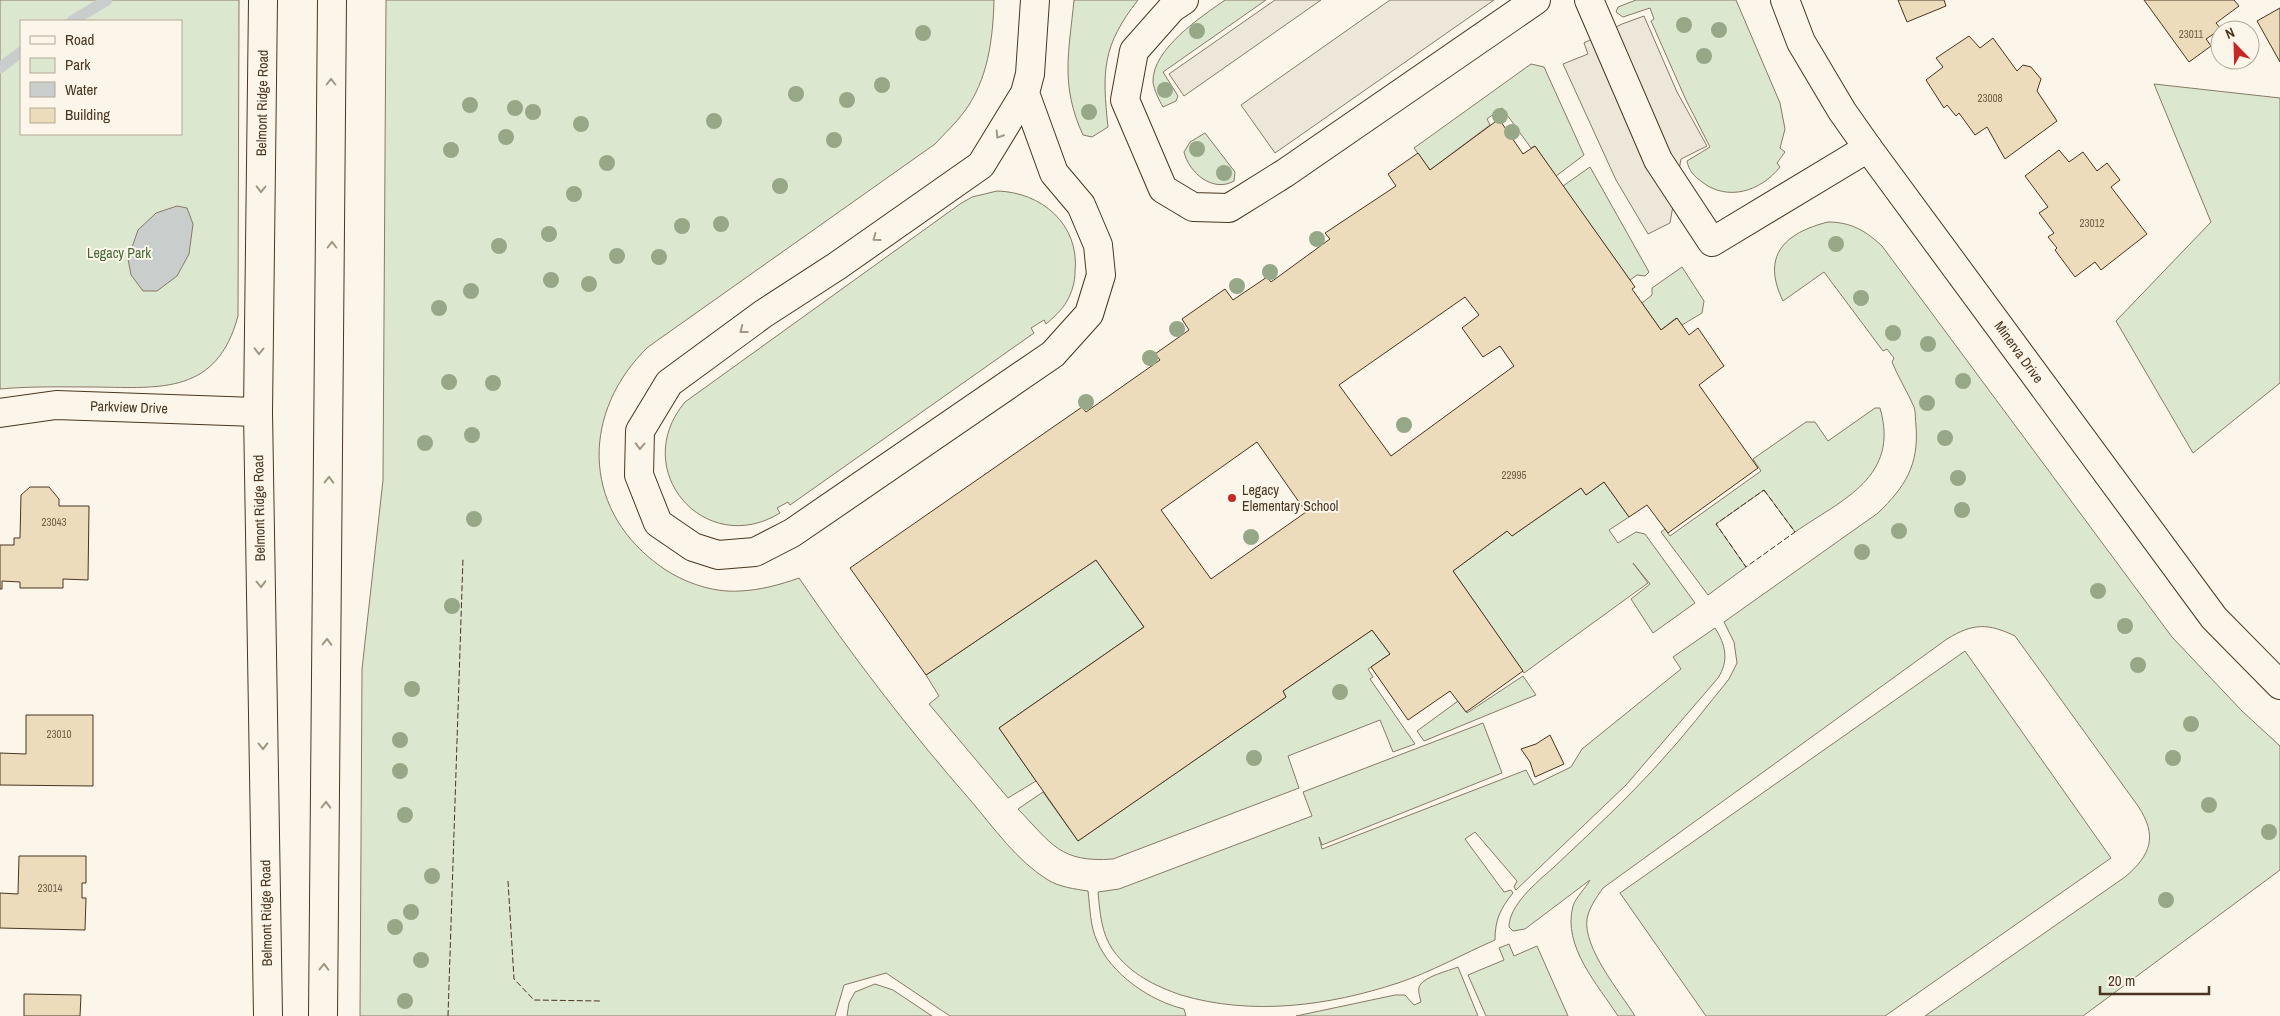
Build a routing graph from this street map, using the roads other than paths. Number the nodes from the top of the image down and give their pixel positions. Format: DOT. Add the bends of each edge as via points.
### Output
graph roads {
  1 [pos="263,0"];
  2 [pos="332,0"];
  3 [pos="1035,0"];
  4 [pos="1184,0"];
  5 [pos="1536,0"];
  6 [pos="1589,0"];
  7 [pos="1785,0"];
  8 [pos="1025,93"];
  9 [pos="1868,148"];
  10 [pos="258,412"];
  11 [pos="0,413"];
  12 [pos="2280,686"];
  13 [pos="268,1016"];
  14 [pos="323,1016"];
  1 -- 10 [label="main road, Belmont Ridge Road, one-way"];
  14 -- 2 [label="main road, one-way"];
  3 -- 8 [label="main road" via="1030,74"];
  4 -- 5 [label="main road" via="1172,8 1134,51 1125,100 1163,189 1193,207 1229,208"];
  6 -- 9 [label="main road" via="1658,160 1712,242"];
  7 -- 9 [label="main road, Minerva Drive" via="1801,42 1842,112"];
  8 -- 8 [label="main road, one-way" via="980,165 763,314 669,383 640,431 640,475 658,523 693,547 718,555 755,552 792,533 1053,354 1089,314 1101,275 1098,245 1081,205 1054,173"];
  9 -- 12 [label="main road, Minerva Drive" via="2214,618"];
  10 -- 11 [label="main road, Parkview Drive" via="56,405"];
  10 -- 13 [label="main road, Belmont Ridge Road, one-way"];
}
